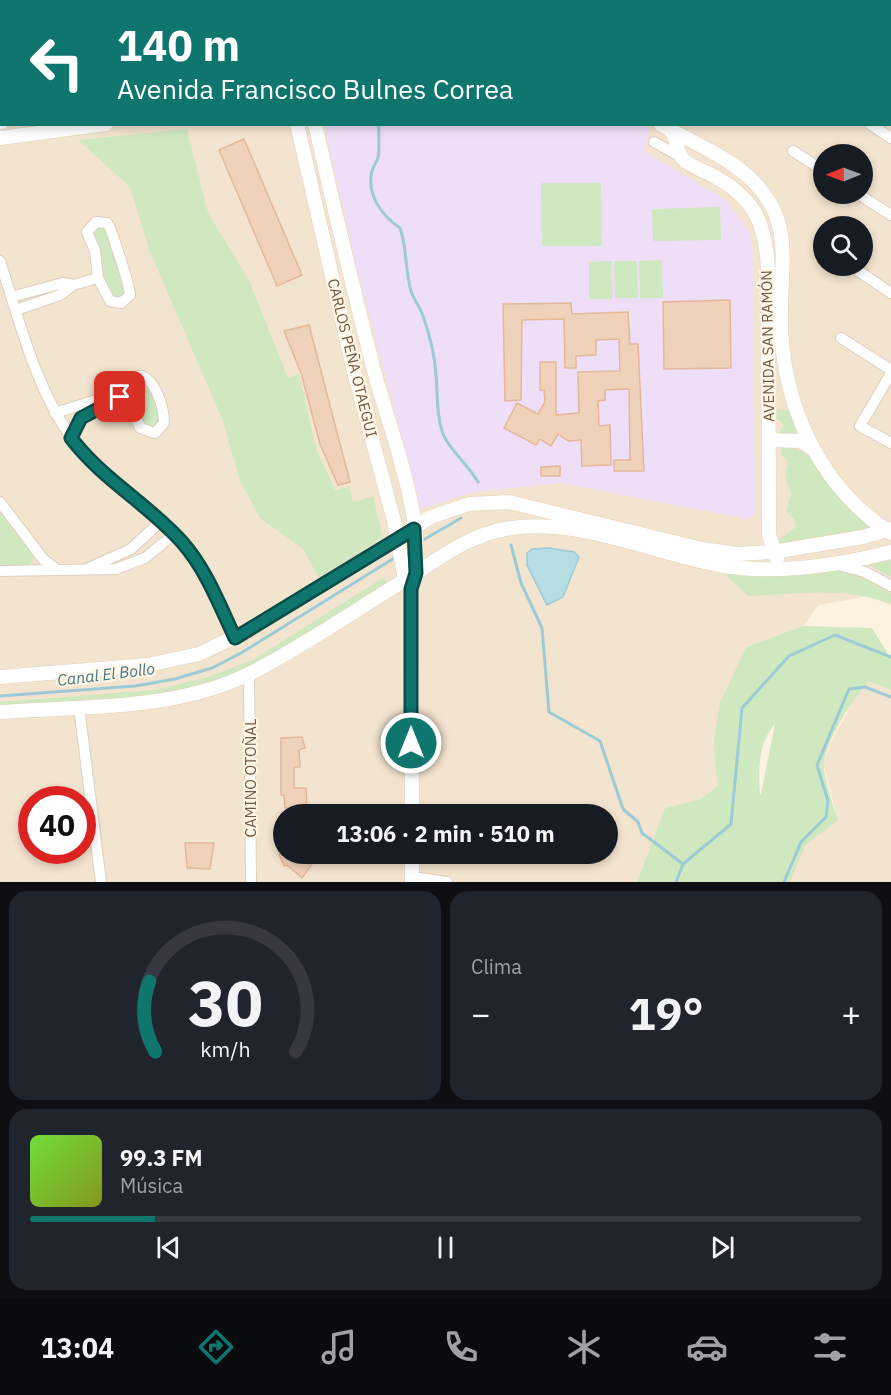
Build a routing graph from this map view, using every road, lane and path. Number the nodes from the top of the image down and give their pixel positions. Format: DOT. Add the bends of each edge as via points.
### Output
graph roads {
  1 [pos="91,126"];
  2 [pos="297,126"];
  3 [pos="315,126"];
  4 [pos="873,126"];
  5 [pos="666,128"];
  6 [pos="0,138"];
  7 [pos="891,138"];
  8 [pos="654,142"];
  9 [pos="793,152"];
  10 [pos="681,157"];
  11 [pos="813,164"];
  12 [pos="873,204"];
  13 [pos="891,215"];
  14 [pos="1,266"];
  15 [pos="866,276"];
  16 [pos="98,278"];
  17 [pos="3,283"];
  18 [pos="73,285"];
  19 [pos="891,293"];
  20 [pos="11,297"];
  21 [pos="16,310"];
  22 [pos="841,338"];
  23 [pos="368,345"];
  24 [pos="349,351"];
  25 [pos="373,366"];
  26 [pos="891,371"];
  27 [pos="354,372"];
  28 [pos="120,397"];
  29 [pos="792,398"];
  30 [pos="769,401"];
  31 [pos="106,403"];
  32 [pos="55,412"];
  33 [pos="71,438"];
  34 [pos="769,440"];
  35 [pos="891,443"];
  36 [pos="814,449"];
  37 [pos="0,502"];
  38 [pos="160,522"];
  39 [pos="890,531"];
  40 [pos="174,534"];
  41 [pos="414,534"];
  42 [pos="399,543"];
  43 [pos="38,549"];
  44 [pos="773,552"];
  45 [pos="891,552"];
  46 [pos="861,558"];
  47 [pos="828,564"];
  48 [pos="57,569"];
  49 [pos="85,569"];
  50 [pos="31,570"];
  51 [pos="787,570"];
  52 [pos="0,571"];
  53 [pos="410,575"];
  54 [pos="891,586"];
  55 [pos="235,638"];
  56 [pos="249,674"];
  57 [pos="0,677"];
  58 [pos="79,706"];
  59 [pos="0,712"];
  60 [pos="412,804"];
  61 [pos="412,864"];
  62 [pos="412,880"];
  63 [pos="101,882"];
  64 [pos="251,882"];
  65 [pos="447,882"];
  1 -- 6 [label="street"];
  2 -- 24 [label="street, CARLOS PEÑA OTAEGUI"];
  3 -- 23 [label="street, CARLOS PEÑA OTAEGUI"];
  4 -- 7 [label="street"];
  5 -- 10 [label="street, AVENIDA SAN RAMÓN"];
  5 -- 29 [label="street, AVENIDA SAN RAMÓN" via="742,171 776,213 782,238 782,340"];
  8 -- 10 [label="street, AVENIDA SAN RAMÓN"];
  9 -- 11 [label="street"];
  10 -- 30 [label="street, AVENIDA SAN RAMÓN" via="739,192 763,229 768,270"];
  12 -- 13 [label="street"];
  14 -- 17 [label="street"];
  15 -- 19 [label="street"];
  16 -- 16 [label="street" via="110,301 121,303 130,295 110,228 101,222 92,224 87,232 95,251"];
  16 -- 18 [label="street"];
  17 -- 20 [label="street"];
  18 -- 20 [label="street" via="63,283"];
  18 -- 21 [label="street" via="60,295"];
  20 -- 21 [label="street"];
  21 -- 32 [label="street"];
  22 -- 26 [label="street"];
  23 -- 24 [label="street" via="360,354"];
  23 -- 25 [label="street, CARLOS PEÑA OTAEGUI"];
  24 -- 27 [label="street, CARLOS PEÑA OTAEGUI"];
  25 -- 27 [label="street" via="364,364"];
  25 -- 41 [label="street, CARLOS PEÑA OTAEGUI" via="412,509"];
  26 -- 35 [label="street" via="860,426"];
  27 -- 42 [label="street, CARLOS PEÑA OTAEGUI"];
  28 -- 28 [label="street" via="131,404 140,428 150,433 160,430 164,415 152,382 146,377 126,379 119,389"];
  28 -- 31 [label="street"];
  29 -- 30 [label="street" via="784,406"];
  29 -- 36 [label="street, AVENIDA SAN RAMÓN"];
  30 -- 34 [label="street, AVENIDA SAN RAMÓN"];
  31 -- 32 [label="street" via="93,401"];
  31 -- 33 [label="street" via="81,418"];
  32 -- 33 [label="street"];
  33 -- 38 [label="street" via="102,472"];
  34 -- 36 [label="street" via="801,441"];
  34 -- 44 [label="street, AVENIDA SAN RAMÓN" via="769,535"];
  36 -- 39 [label="street, AVENIDA SAN RAMÓN" via="844,494"];
  37 -- 43 [label="street"];
  38 -- 40 [label="street"];
  38 -- 49 [label="street" via="131,549"];
  39 -- 44 [label="street"];
  39 -- 46 [label="street" via="882,543"];
  40 -- 49 [label="street" via="136,563 116,569"];
  40 -- 55 [label="street" via="199,566"];
  41 -- 42 [label="street"];
  41 -- 44 [label="street" via="431,517 457,507 501,502 702,549 737,554"];
  41 -- 53 [label="street, CARLOS PEÑA OTAEGUI"];
  42 -- 53 [label="street, CARLOS PEÑA OTAEGUI"];
  42 -- 55 [label="street"];
  43 -- 48 [label="street" via="46,562"];
  43 -- 50 [label="street" via="39,560"];
  44 -- 51 [label="street"];
  45 -- 46 [label="street"];
  46 -- 47 [label="street"];
  47 -- 51 [label="street"];
  47 -- 54 [label="street" via="865,572"];
  48 -- 49 [label="street"];
  48 -- 50 [label="street"];
  50 -- 52 [label="street"];
  51 -- 53 [label="street" via="717,564 561,527 532,526 470,540"];
  53 -- 56 [label="street"];
  53 -- 60 [label="street, CARLOS PEÑA OTAEGUI"];
  55 -- 57 [label="street" via="199,654 156,664"];
  56 -- 58 [label="street" via="167,698"];
  56 -- 64 [label="street, CAMINO OTOÑAL"];
  58 -- 59 [label="street"];
  58 -- 63 [label="street"];
  61 -- 62 [label="street"];
  62 -- 65 [label="street"];
}
